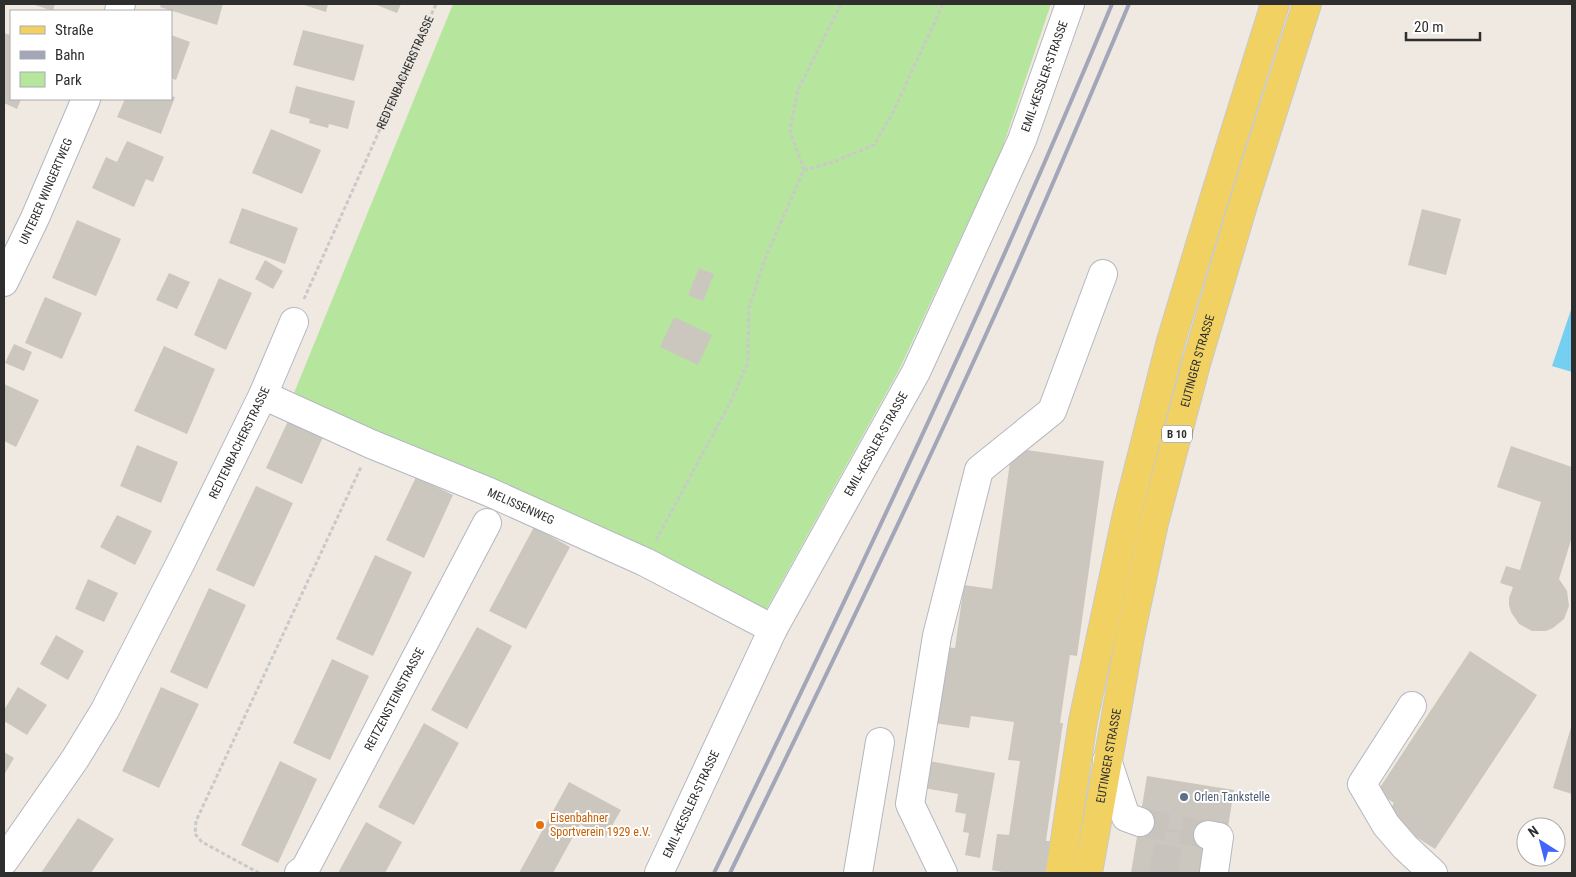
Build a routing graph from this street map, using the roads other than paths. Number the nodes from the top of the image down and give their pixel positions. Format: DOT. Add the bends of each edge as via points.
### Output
graph roads {
  1 [pos="1070,4"];
  2 [pos="1275,4"];
  3 [pos="1307,4"];
  4 [pos="86,100"];
  5 [pos="1103,274"];
  6 [pos="4,282"];
  7 [pos="294,322"];
  8 [pos="263,395"];
  9 [pos="487,523"];
  10 [pos="773,629"];
  11 [pos="1412,706"];
  12 [pos="880,742"];
  13 [pos="1107,760"];
  14 [pos="1140,822"];
  15 [pos="1208,835"];
  16 [pos="4,861"];
  17 [pos="1214,872"];
  18 [pos="299,873"];
  19 [pos="659,873"];
  20 [pos="858,873"];
  21 [pos="943,873"];
  22 [pos="1060,873"];
  23 [pos="1088,873"];
  24 [pos="1433,873"];
  1 -- 10 [label="street, EMIL-KESSLER-STRASSE" via="1022,140 916,372"];
  2 -- 22 [label="main road, B 10" via="1174,332 1135,479 1083,720"];
  3 -- 13 [label="main road, EUTINGER STRASSE / B 10" via="1196,364 1154,523"];
  4 -- 6 [label="street, UNTERER WINGERTWEG"];
  5 -- 21 [label="street" via="1052,411 979,470 937,636 910,804"];
  7 -- 8 [label="street, REDTENBACHERSTRASSE"];
  8 -- 10 [label="street, MELISSENWEG" via="645,562"];
  8 -- 16 [label="street, REDTENBACHERSTRASSE" via="104,710 75,759"];
  9 -- 18 [label="street, REITZENSTEINSTRASSE" via="305,869"];
  10 -- 19 [label="street, EMIL-KESSLER-STRASSE" via="712,747"];
  11 -- 24 [label="street" via="1362,784 1386,825"];
  12 -- 20 [label="street"];
  13 -- 14 [label="street" via="1126,817"];
  13 -- 23 [label="main road, EUTINGER STRASSE / B 10"];
  15 -- 17 [label="street" via="1219,837"];
}
